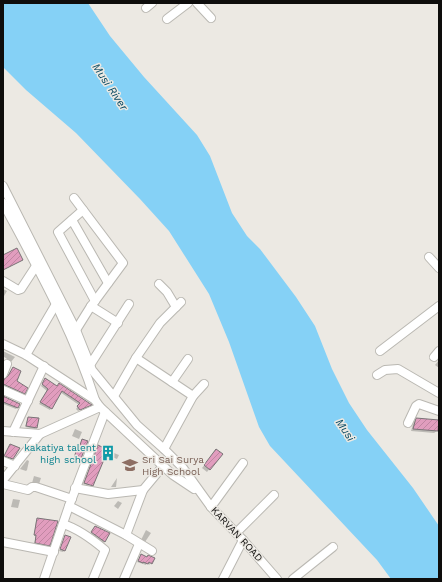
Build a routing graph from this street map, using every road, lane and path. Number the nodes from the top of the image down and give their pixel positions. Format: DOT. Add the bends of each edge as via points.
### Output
graph roads {
  1 [pos="188,3"];
  2 [pos="197,3"];
  3 [pos="211,18"];
  4 [pos="167,19"];
  5 [pos="3,186"];
  6 [pos="74,198"];
  7 [pos="3,203"];
  8 [pos="83,210"];
  9 [pos="72,220"];
  10 [pos="429,257"];
  11 [pos="36,266"];
  12 [pos="439,268"];
  13 [pos="3,281"];
  14 [pos="108,283"];
  15 [pos="159,284"];
  16 [pos="56,304"];
  17 [pos="93,304"];
  18 [pos="130,304"];
  19 [pos="439,306"];
  20 [pos="118,323"];
  21 [pos="76,330"];
  22 [pos="3,344"];
  23 [pos="380,351"];
  24 [pos="26,355"];
  25 [pos="136,358"];
  26 [pos="188,359"];
  27 [pos="8,364"];
  28 [pos="90,365"];
  29 [pos="44,366"];
  30 [pos="3,374"];
  31 [pos="377,375"];
  32 [pos="172,382"];
  33 [pos="204,384"];
  34 [pos="3,390"];
  35 [pos="439,393"];
  36 [pos="111,394"];
  37 [pos="193,396"];
  38 [pos="95,400"];
  39 [pos="28,401"];
  40 [pos="103,410"];
  41 [pos="439,411"];
  42 [pos="408,423"];
  43 [pos="3,431"];
  44 [pos="13,432"];
  45 [pos="40,434"];
  46 [pos="164,449"];
  47 [pos="3,461"];
  48 [pos="243,463"];
  49 [pos="15,466"];
  50 [pos="163,466"];
  51 [pos="3,480"];
  52 [pos="3,484"];
  53 [pos="75,488"];
  54 [pos="197,489"];
  55 [pos="143,490"];
  56 [pos="274,495"];
  57 [pos="70,502"];
  58 [pos="211,507"];
  59 [pos="62,524"];
  60 [pos="236,533"];
  61 [pos="126,535"];
  62 [pos="243,540"];
  63 [pos="3,542"];
  64 [pos="139,544"];
  65 [pos="333,546"];
  66 [pos="152,551"];
  67 [pos="54,552"];
  68 [pos="44,579"];
  69 [pos="93,579"];
  70 [pos="124,579"];
  71 [pos="223,579"];
  72 [pos="277,579"];
  73 [pos="293,579"];
  1 -- 4 [label="street"];
  2 -- 3 [label="street"];
  5 -- 21 [label="street, KARVAN ROAD"];
  6 -- 8 [label="street"];
  7 -- 11 [label="street"];
  8 -- 9 [label="street"];
  8 -- 14 [label="street" via="123,262"];
  9 -- 14 [label="street"];
  9 -- 17 [label="street" via="58,232"];
  10 -- 12 [label="street"];
  11 -- 13 [label="street" via="21,289 18,290"];
  11 -- 16 [label="street"];
  14 -- 17 [label="street"];
  15 -- 25 [label="street" via="178,304 160,323"];
  16 -- 24 [label="street"];
  16 -- 38 [label="street" via="86,371"];
  17 -- 20 [label="street"];
  17 -- 21 [label="street"];
  18 -- 20 [label="street"];
  19 -- 23 [label="street"];
  20 -- 28 [label="street"];
  21 -- 28 [label="street, KARVAN ROAD"];
  22 -- 24 [label="street, KARVAN ROAD"];
  24 -- 29 [label="street, KARVAN ROAD"];
  25 -- 32 [label="street"];
  25 -- 36 [label="street"];
  26 -- 32 [label="street"];
  27 -- 30 [label="street"];
  28 -- 36 [label="street, KARVAN ROAD"];
  29 -- 38 [label="street, KARVAN ROAD"];
  29 -- 39 [label="street"];
  31 -- 35 [label="street" via="385,370 398,369"];
  32 -- 37 [label="street"];
  33 -- 37 [label="street"];
  34 -- 39 [label="street"];
  36 -- 38 [label="street" via="101,392"];
  36 -- 46 [label="street, KARVAN ROAD" via="137,425"];
  37 -- 46 [label="street"];
  38 -- 40 [label="street, KARVAN ROAD"];
  39 -- 44 [label="street"];
  40 -- 45 [label="street"];
  40 -- 50 [label="street, KARVAN ROAD"];
  40 -- 53 [label="street"];
  41 -- 42 [label="street" via="419,404"];
  43 -- 44 [label="street"];
  44 -- 45 [label="street"];
  45 -- 49 [label="street"];
  46 -- 54 [label="street, KARVAN ROAD" via="183,468"];
  47 -- 49 [label="street"];
  48 -- 58 [label="street"];
  49 -- 51 [label="street"];
  50 -- 54 [label="street, KARVAN ROAD"];
  50 -- 55 [label="street"];
  52 -- 57 [label="street" via="28,490 36,488"];
  53 -- 55 [label="street" via="108,494"];
  53 -- 57 [label="street"];
  54 -- 58 [label="street, KARVAN ROAD"];
  55 -- 61 [label="street"];
  56 -- 60 [label="street"];
  57 -- 59 [label="street"];
  57 -- 61 [label="street"];
  58 -- 60 [label="street, KARVAN ROAD"];
  59 -- 67 [label="street"];
  59 -- 69 [label="street" via="73,528 105,550"];
  60 -- 62 [label="street, KARVAN ROAD"];
  61 -- 64 [label="street"];
  62 -- 71 [label="street"];
  62 -- 72 [label="street, KARVAN ROAD"];
  63 -- 67 [label="street"];
  64 -- 66 [label="street"];
  64 -- 70 [label="street"];
  65 -- 73 [label="street"];
  67 -- 68 [label="street"];
}
